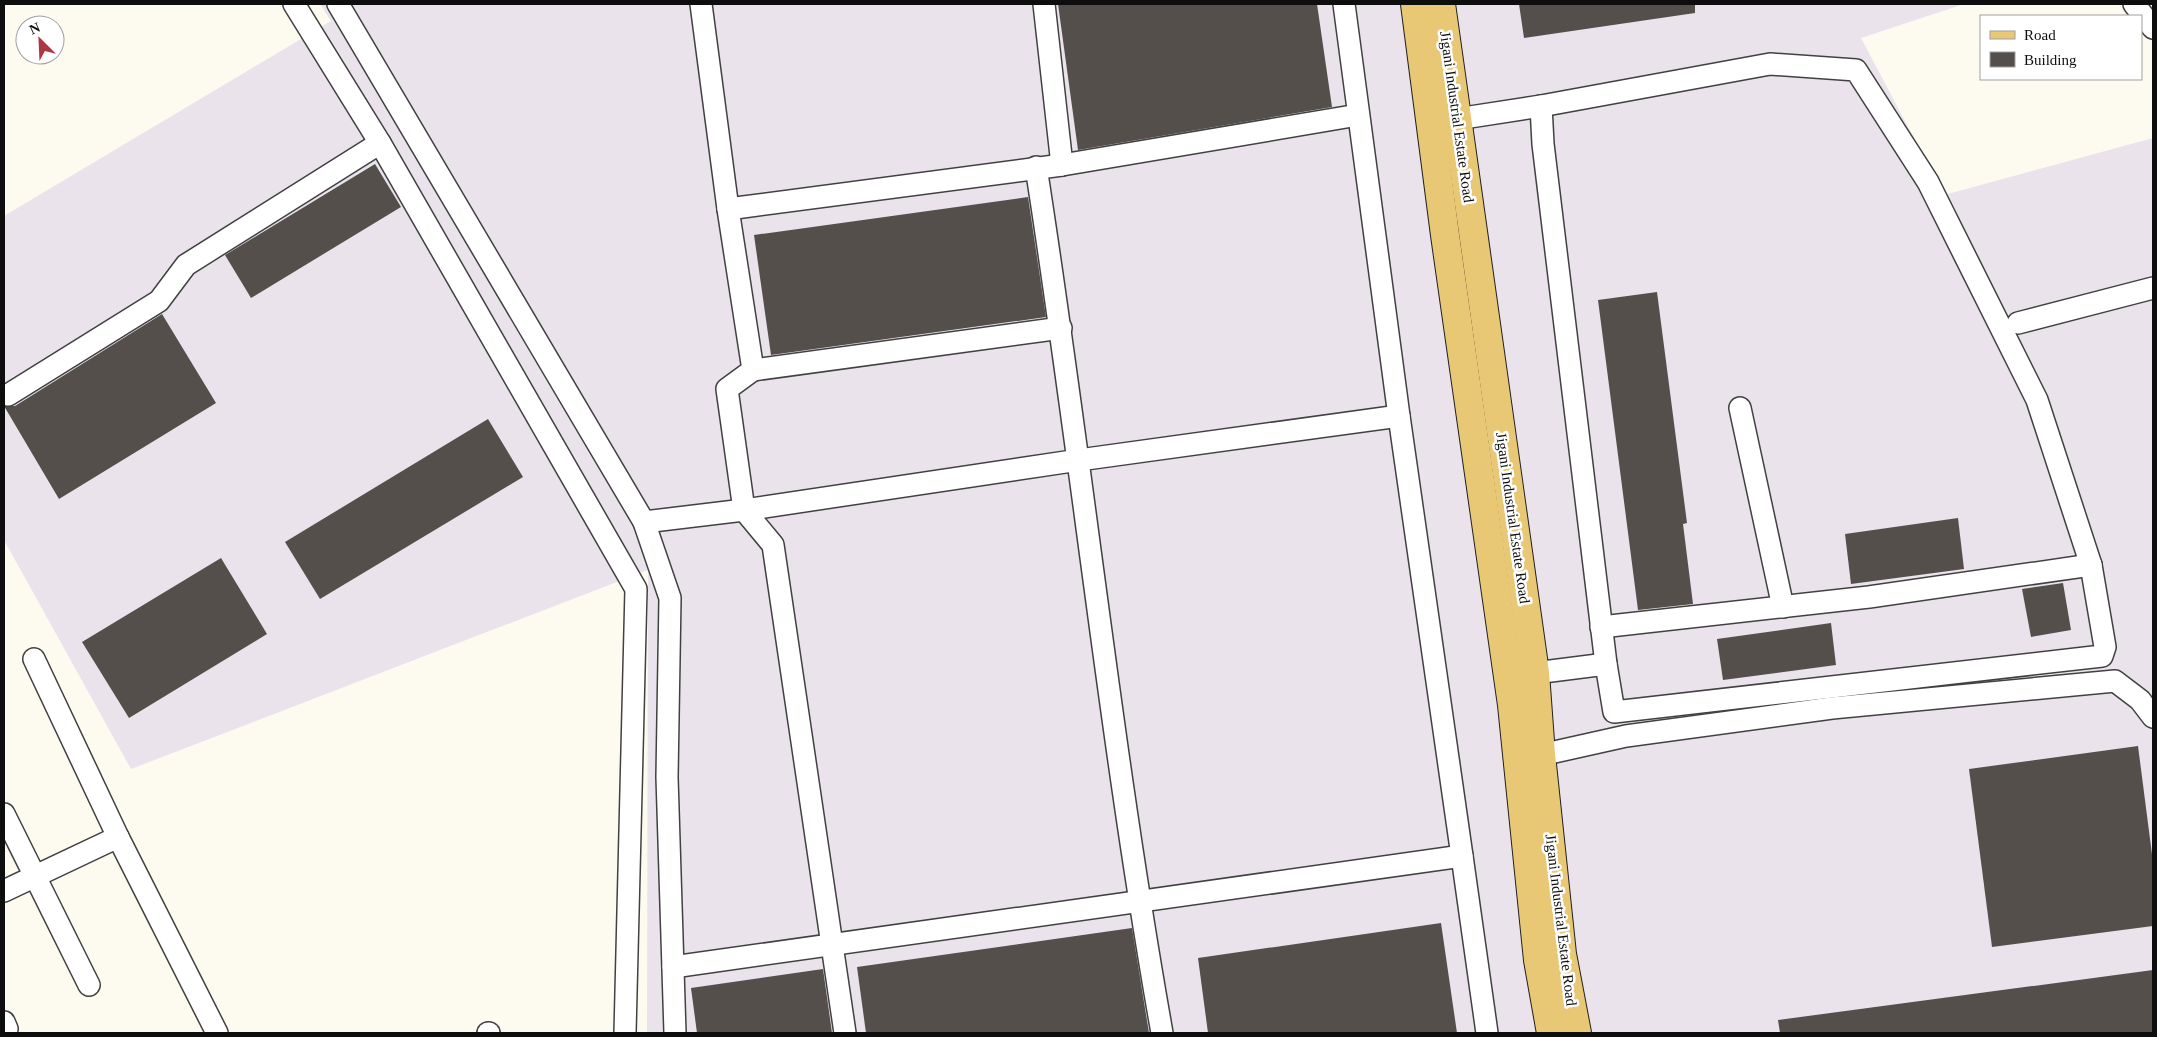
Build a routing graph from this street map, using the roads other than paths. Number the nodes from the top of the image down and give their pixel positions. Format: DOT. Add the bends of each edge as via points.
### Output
graph roads {
  1 [pos="294,4"];
  2 [pos="338,4"];
  3 [pos="701,4"];
  4 [pos="1044,4"];
  5 [pos="1344,4"];
  6 [pos="1415,4"];
  7 [pos="1442,4"];
  8 [pos="2134,4"];
  9 [pos="2153,28"];
  10 [pos="1540,106"];
  11 [pos="1358,115"];
  12 [pos="1457,119"];
  13 [pos="380,143"];
  14 [pos="1062,165"];
  15 [pos="1036,167"];
  16 [pos="728,209"];
  17 [pos="2153,288"];
  18 [pos="2018,323"];
  19 [pos="1061,328"];
  20 [pos="753,370"];
  21 [pos="8,395"];
  22 [pos="1740,408"];
  23 [pos="1399,416"];
  24 [pos="1079,460"];
  25 [pos="744,510"];
  26 [pos="644,522"];
  27 [pos="2091,565"];
  28 [pos="1783,607"];
  29 [pos="1601,627"];
  30 [pos="34,660"];
  31 [pos="1606,664"];
  32 [pos="1535,673"];
  33 [pos="2153,717"];
  34 [pos="1542,755"];
  35 [pos="4,814"];
  36 [pos="118,836"];
  37 [pos="1462,856"];
  38 [pos="35,876"];
  39 [pos="4,891"];
  40 [pos="1138,902"];
  41 [pos="833,946"];
  42 [pos="673,967"];
  43 [pos="90,985"];
  44 [pos="217,1033"];
  45 [pos="624,1033"];
  46 [pos="675,1033"];
  47 [pos="845,1033"];
  48 [pos="1162,1033"];
  49 [pos="1487,1033"];
  50 [pos="1551,1033"];
  51 [pos="1577,1033"];
  1 -- 13 [label="street"];
  2 -- 26 [label="street"];
  3 -- 16 [label="street"];
  4 -- 14 [label="street"];
  5 -- 11 [label="street"];
  6 -- 50 [label="main road, Jigani Industrial Estate Road" via="1512,705 1538,960"];
  7 -- 12 [label="main road, Jigani Industrial Estate Road"];
  8 -- 9 [label="street"];
  10 -- 12 [label="street"];
  10 -- 27 [label="street" via="1770,64 1856,70 1928,182 2037,400"];
  10 -- 29 [label="street"];
  11 -- 14 [label="street"];
  11 -- 23 [label="street"];
  12 -- 32 [label="main road, Jigani Industrial Estate Road"];
  13 -- 21 [label="street" via="186,265 159,301"];
  13 -- 45 [label="street" via="636,589"];
  14 -- 15 [label="street"];
  15 -- 16 [label="street"];
  15 -- 19 [label="street"];
  16 -- 20 [label="street"];
  17 -- 18 [label="street"];
  19 -- 20 [label="street"];
  19 -- 24 [label="street"];
  20 -- 25 [label="street" via="727,390"];
  22 -- 28 [label="street"];
  23 -- 24 [label="street"];
  23 -- 37 [label="street"];
  24 -- 25 [label="street"];
  24 -- 40 [label="street"];
  25 -- 26 [label="street"];
  25 -- 41 [label="street" via="773,545"];
  26 -- 42 [label="street" via="670,598 667,777"];
  27 -- 28 [label="street"];
  27 -- 31 [label="street" via="2105,647 2102,656 1614,712"];
  28 -- 29 [label="street"];
  29 -- 31 [label="street"];
  30 -- 36 [label="street"];
  31 -- 32 [label="street"];
  32 -- 34 [label="main road, Jigani Industrial Estate Road"];
  33 -- 34 [label="street" via="2140,700 2115,681 1822,710 1626,736"];
  34 -- 51 [label="main road, Jigani Industrial Estate Road" via="1562,954"];
  35 -- 38 [label="street"];
  36 -- 38 [label="street"];
  36 -- 44 [label="street"];
  37 -- 40 [label="street"];
  37 -- 49 [label="street"];
  38 -- 39 [label="street"];
  38 -- 43 [label="street"];
  40 -- 41 [label="street"];
  40 -- 48 [label="street"];
  41 -- 42 [label="street"];
  41 -- 47 [label="street"];
  42 -- 46 [label="street"];
}
